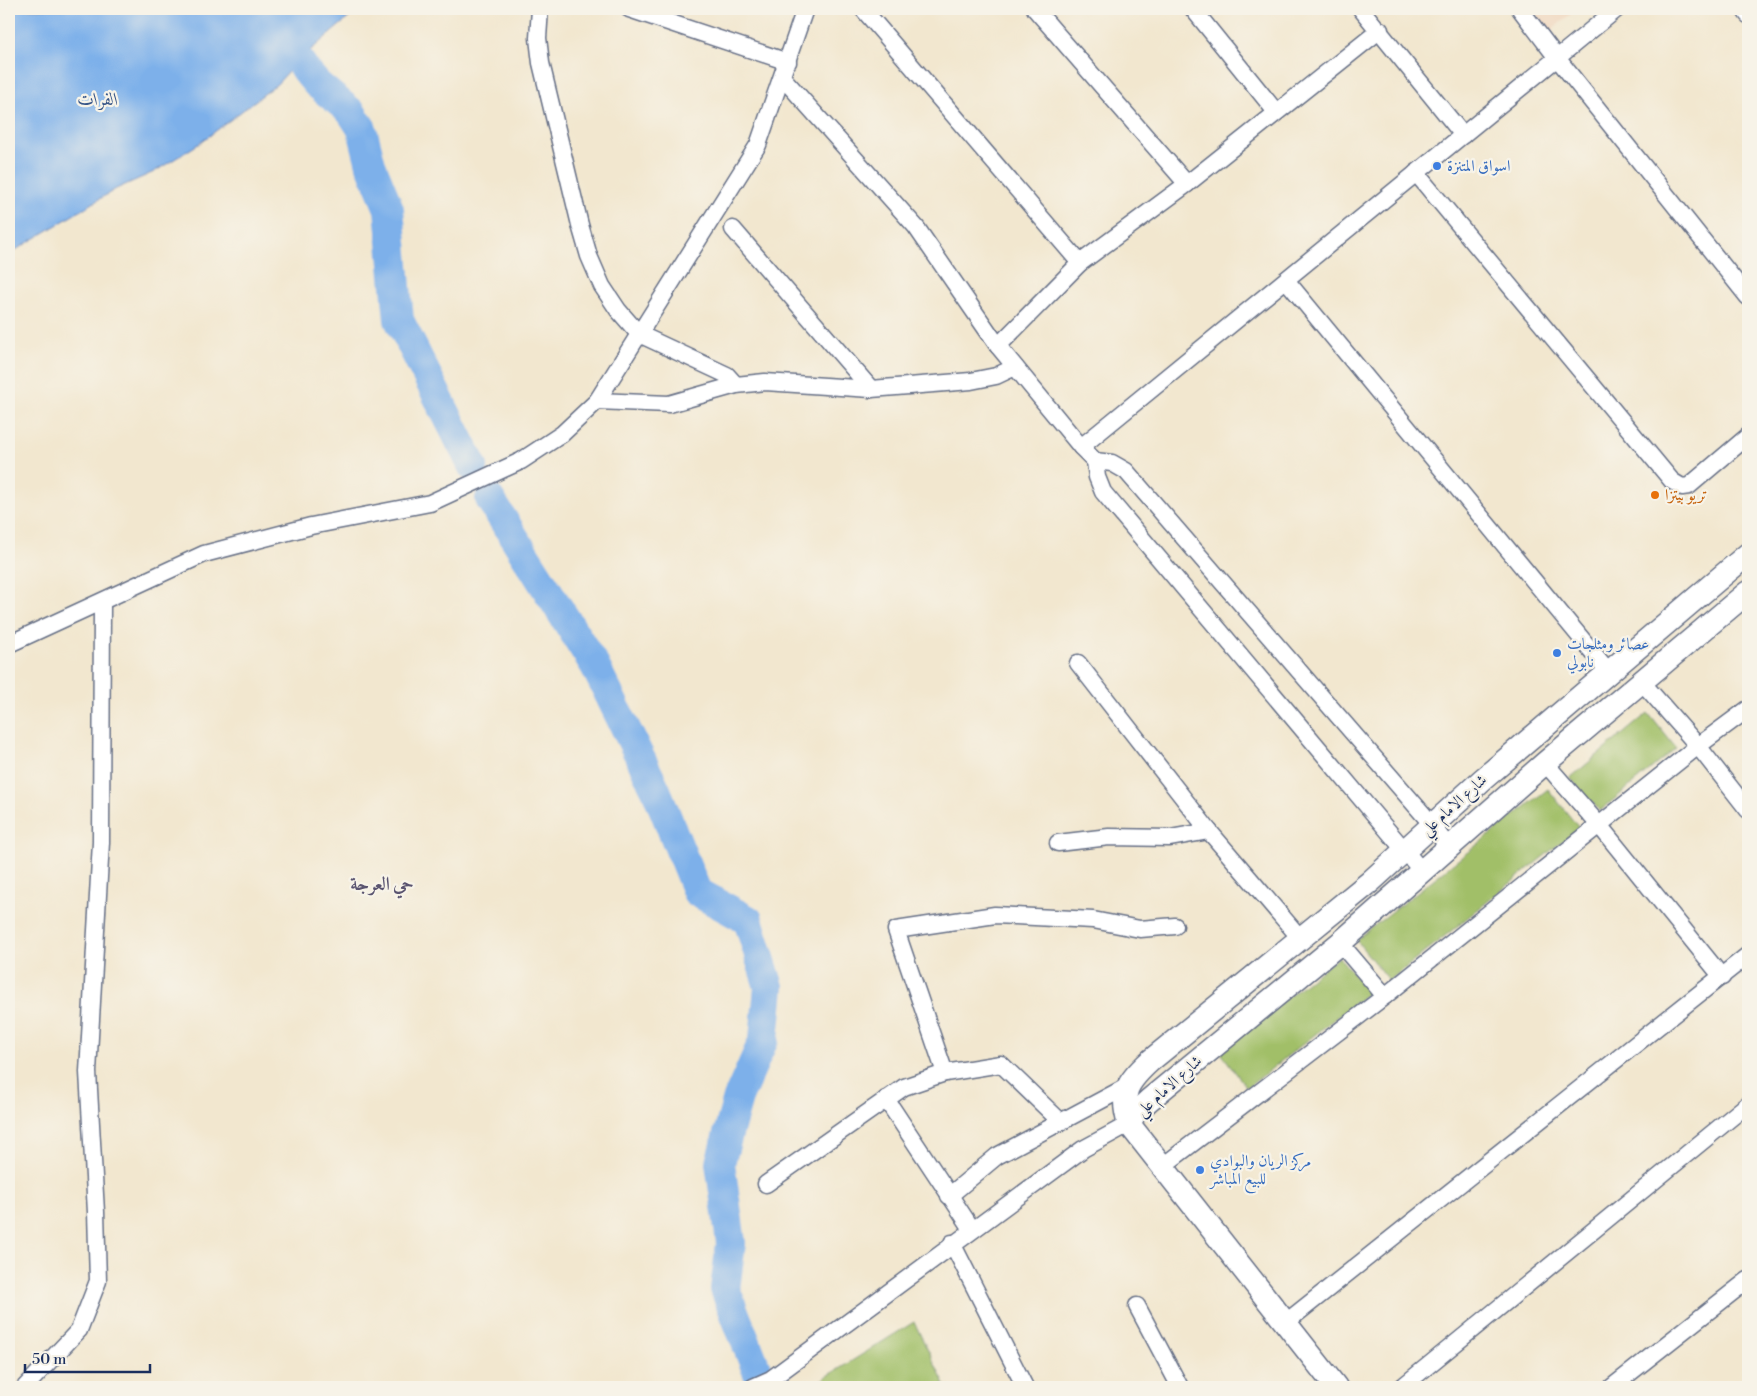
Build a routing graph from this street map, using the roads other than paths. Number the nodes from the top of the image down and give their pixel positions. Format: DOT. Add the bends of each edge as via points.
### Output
graph roads {
  1 [pos="540,9"];
  2 [pos="629,9"];
  3 [pos="805,9"];
  4 [pos="863,9"];
  5 [pos="1035,9"];
  6 [pos="1193,9"];
  7 [pos="1362,9"];
  8 [pos="1520,9"];
  9 [pos="1618,9"];
  10 [pos="1744,9"];
  11 [pos="1748,14"];
  12 [pos="1380,30"];
  13 [pos="1557,58"];
  14 [pos="788,62"];
  15 [pos="783,78"];
  16 [pos="1276,112"];
  17 [pos="1463,135"];
  18 [pos="1416,173"];
  19 [pos="1187,184"];
  20 [pos="733,229"];
  21 [pos="1080,263"];
  22 [pos="1286,280"];
  23 [pos="1748,297"];
  24 [pos="639,334"];
  25 [pos="998,346"];
  26 [pos="1015,368"];
  27 [pos="736,385"];
  28 [pos="870,389"];
  29 [pos="597,401"];
  30 [pos="1745,444"];
  31 [pos="1081,447"];
  32 [pos="1095,461"];
  33 [pos="1748,554"];
  34 [pos="1748,592"];
  35 [pos="102,602"];
  36 [pos="9,644"];
  37 [pos="1078,664"];
  38 [pos="1609,672"];
  39 [pos="1642,681"];
  40 [pos="1748,709"];
  41 [pos="1698,746"];
  42 [pos="1545,763"];
  43 [pos="1748,810"];
  44 [pos="1431,824"];
  45 [pos="1599,825"];
  46 [pos="1209,831"];
  47 [pos="1058,843"];
  48 [pos="1448,847"];
  49 [pos="1405,849"];
  50 [pos="1421,870"];
  51 [pos="1175,926"];
  52 [pos="1301,939"];
  53 [pos="1340,943"];
  54 [pos="1748,956"];
  55 [pos="1722,977"];
  56 [pos="1385,996"];
  57 [pos="945,1073"];
  58 [pos="1128,1086"];
  59 [pos="886,1099"];
  60 [pos="1748,1104"];
  61 [pos="1060,1121"];
  62 [pos="1129,1124"];
  63 [pos="1162,1166"];
  64 [pos="766,1184"];
  65 [pos="949,1196"];
  66 [pos="972,1229"];
  67 [pos="952,1243"];
  68 [pos="1748,1280"];
  69 [pos="1137,1306"];
  70 [pos="1286,1323"];
  71 [pos="25,1387"];
  72 [pos="753,1387"];
  73 [pos="1024,1387"];
  74 [pos="1180,1387"];
  75 [pos="1336,1387"];
  76 [pos="1402,1387"];
  77 [pos="1612,1387"];
  1 -- 24 [label="street" via="538,38 541,63 589,256 602,286"];
  2 -- 14 [label="street"];
  3 -- 14 [label="street"];
  4 -- 21 [label="street"];
  5 -- 19 [label="street"];
  6 -- 16 [label="street"];
  7 -- 12 [label="street"];
  8 -- 13 [label="street"];
  9 -- 13 [label="street"];
  10 -- 11 [label="street"];
  12 -- 16 [label="street"];
  12 -- 17 [label="street"];
  13 -- 17 [label="street"];
  13 -- 23 [label="street"];
  14 -- 15 [label="street"];
  15 -- 24 [label="street" via="758,145"];
  15 -- 25 [label="street" via="916,226"];
  16 -- 19 [label="street"];
  17 -- 18 [label="street"];
  18 -- 22 [label="street"];
  18 -- 30 [label="street" via="1672,481 1689,486"];
  19 -- 21 [label="street"];
  20 -- 28 [label="street"];
  21 -- 25 [label="street"];
  22 -- 31 [label="street"];
  22 -- 38 [label="street"];
  24 -- 27 [label="street" via="727,375"];
  24 -- 29 [label="street"];
  25 -- 26 [label="street"];
  26 -- 28 [label="street" via="971,381"];
  26 -- 31 [label="street"];
  27 -- 28 [label="street" via="765,382"];
  27 -- 29 [label="street" via="669,404"];
  29 -- 35 [label="street" via="562,434 521,462 430,503 311,526 204,554"];
  31 -- 32 [label="street"];
  32 -- 44 [label="street" via="1112,463 1126,471"];
  32 -- 49 [label="street" via="1103,492"];
  33 -- 38 [label="street, شارع الامام علي"];
  34 -- 39 [label="street, شارع الامام علي"];
  35 -- 36 [label="street"];
  35 -- 71 [label="street" via="101,842 88,1072 98,1281 79,1330"];
  37 -- 46 [label="street"];
  38 -- 44 [label="street, شارع الامام علي"];
  39 -- 41 [label="street"];
  39 -- 42 [label="street, شارع الامام علي"];
  40 -- 41 [label="street"];
  41 -- 43 [label="street"];
  41 -- 45 [label="street"];
  42 -- 45 [label="street"];
  42 -- 48 [label="street, شارع الامام علي"];
  44 -- 48 [label="street"];
  44 -- 49 [label="street, شارع الامام علي"];
  45 -- 55 [label="street"];
  45 -- 56 [label="street"];
  46 -- 47 [label="street" via="1170,838 1109,837"];
  46 -- 52 [label="street"];
  48 -- 50 [label="street, شارع الامام علي"];
  49 -- 50 [label="street"];
  49 -- 52 [label="street, شارع الامام علي"];
  50 -- 53 [label="street, شارع الامام علي"];
  51 -- 57 [label="street" via="1140,929 1092,920 995,915 896,930"];
  52 -- 58 [label="street, شارع الامام علي" via="1150,1061"];
  53 -- 56 [label="street"];
  53 -- 62 [label="street, شارع الامام علي" via="1149,1100"];
  54 -- 55 [label="street"];
  55 -- 70 [label="street"];
  56 -- 63 [label="street"];
  57 -- 59 [label="street" via="904,1086"];
  57 -- 61 [label="street" via="1001,1064"];
  58 -- 61 [label="street"];
  58 -- 62 [label="street, شارع الامام علي" via="1125,1105"];
  59 -- 64 [label="street"];
  59 -- 65 [label="street"];
  60 -- 76 [label="street"];
  61 -- 65 [label="street" via="997,1156"];
  62 -- 63 [label="street"];
  62 -- 66 [label="street" via="1091,1144"];
  63 -- 70 [label="street"];
  65 -- 66 [label="street"];
  66 -- 67 [label="street"];
  67 -- 72 [label="street" via="771,1379"];
  67 -- 73 [label="street"];
  68 -- 77 [label="street"];
  69 -- 74 [label="street"];
  70 -- 75 [label="street"];
}
